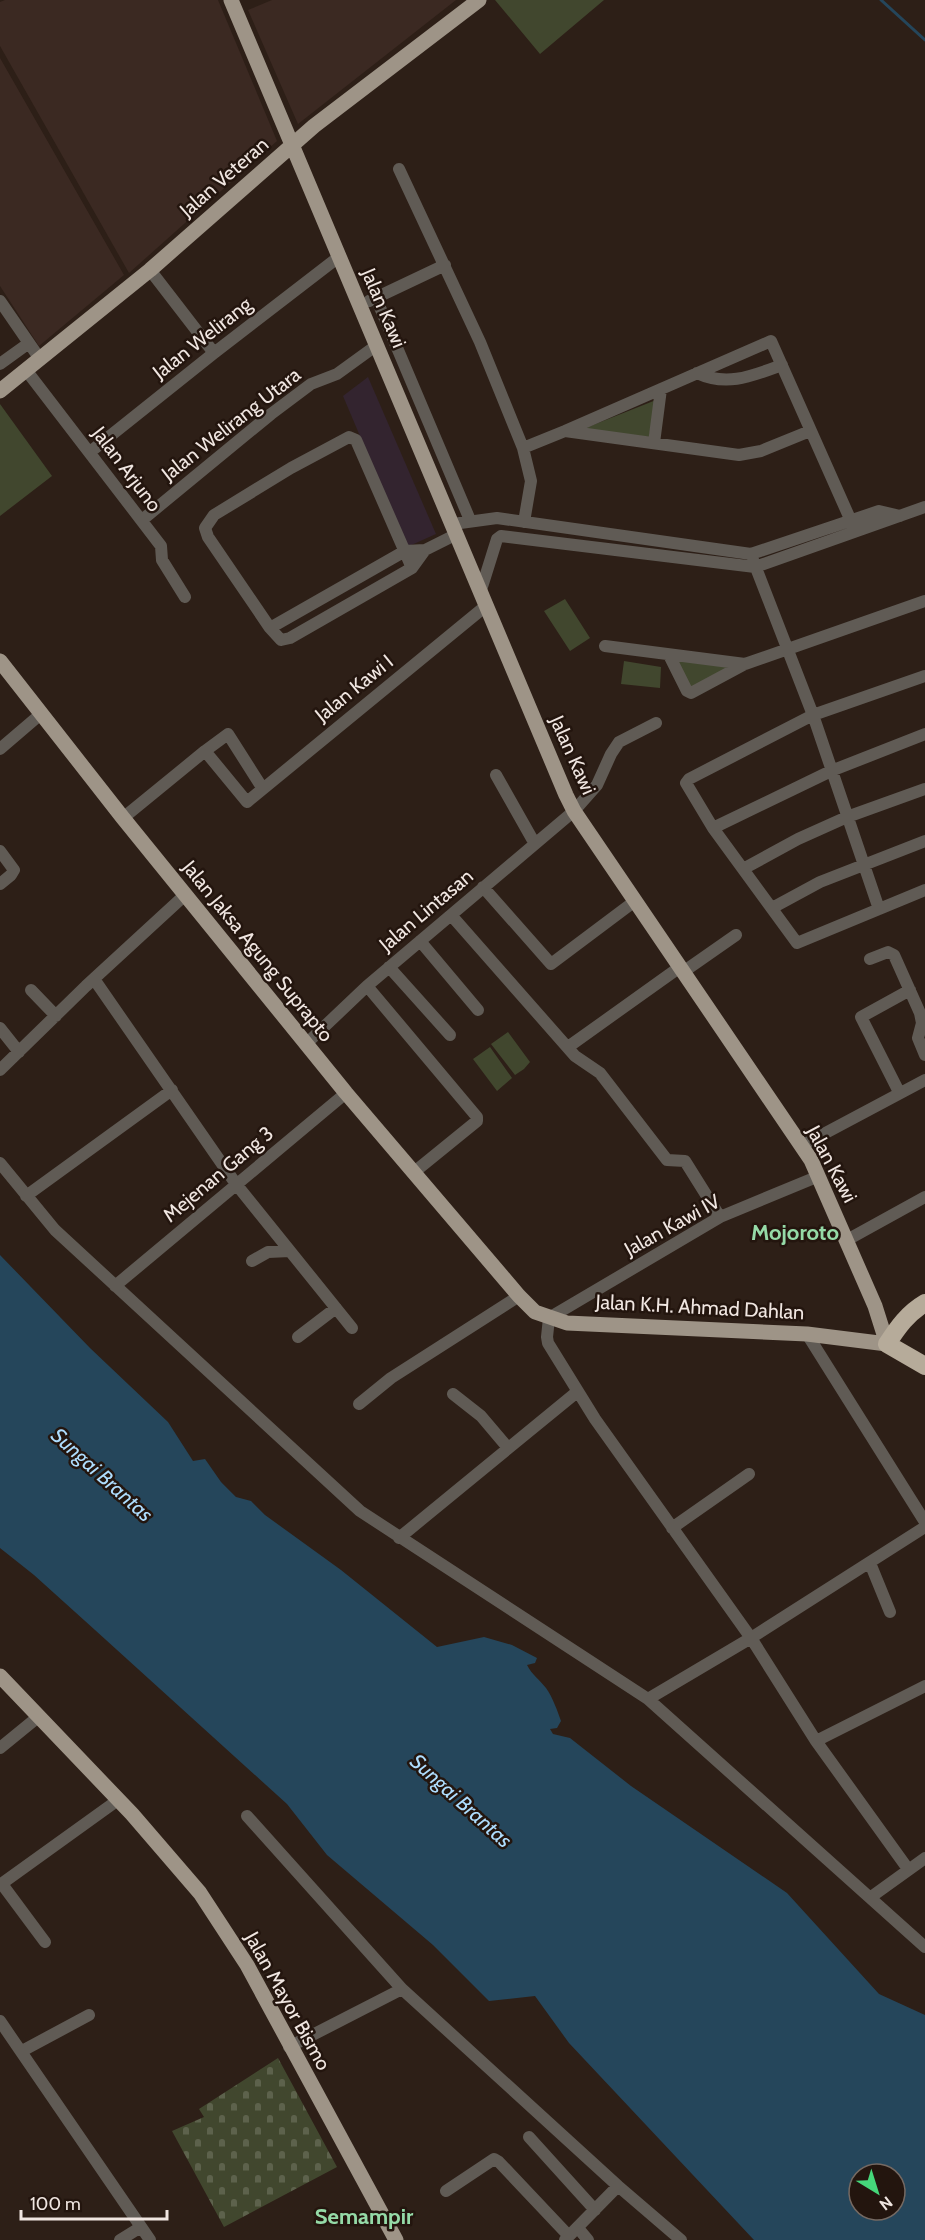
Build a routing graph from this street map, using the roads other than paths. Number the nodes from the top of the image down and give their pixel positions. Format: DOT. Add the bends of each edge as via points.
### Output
graph roads {
  1 [pos="231,0"];
  2 [pos="479,0"];
  3 [pos="291,146"];
  4 [pos="399,170"];
  5 [pos="340,256"];
  6 [pos="445,265"];
  7 [pos="150,270"];
  8 [pos="376,298"];
  9 [pos="0,301"];
  10 [pos="360,305"];
  11 [pos="377,345"];
  12 [pos="35,351"];
  13 [pos="214,352"];
  14 [pos="0,364"];
  15 [pos="782,365"];
  16 [pos="26,370"];
  17 [pos="697,373"];
  18 [pos="661,389"];
  19 [pos="0,391"];
  20 [pos="565,431"];
  21 [pos="810,431"];
  22 [pos="654,443"];
  23 [pos="523,448"];
  24 [pos="90,452"];
  25 [pos="925,507"];
  26 [pos="900,516"];
  27 [pos="142,520"];
  28 [pos="470,520"];
  29 [pos="851,521"];
  30 [pos="524,522"];
  31 [pos="558,527"];
  32 [pos="455,529"];
  33 [pos="557,542"];
  34 [pos="425,550"];
  35 [pos="405,551"];
  36 [pos="751,554"];
  37 [pos="755,567"];
  38 [pos="412,568"];
  39 [pos="481,590"];
  40 [pos="185,597"];
  41 [pos="925,601"];
  42 [pos="487,605"];
  43 [pos="270,628"];
  44 [pos="604,646"];
  45 [pos="788,649"];
  46 [pos="669,655"];
  47 [pos="0,661"];
  48 [pos="746,664"];
  49 [pos="925,676"];
  50 [pos="42,713"];
  51 [pos="813,715"];
  52 [pos="656,723"];
  53 [pos="925,734"];
  54 [pos="0,748"];
  55 [pos="205,751"];
  56 [pos="831,771"];
  57 [pos="496,775"];
  58 [pos="263,789"];
  59 [pos="925,789"];
  60 [pos="574,811"];
  61 [pos="847,817"];
  62 [pos="123,819"];
  63 [pos="713,828"];
  64 [pos="925,841"];
  65 [pos="535,844"];
  66 [pos="0,851"];
  67 [pos="863,864"];
  68 [pos="743,868"];
  69 [pos="0,884"];
  70 [pos="483,887"];
  71 [pos="922,893"];
  72 [pos="185,896"];
  73 [pos="635,901"];
  74 [pos="772,908"];
  75 [pos="879,909"];
  76 [pos="451,915"];
  77 [pos="736,935"];
  78 [pos="420,941"];
  79 [pos="870,959"];
  80 [pos="389,967"];
  81 [pos="682,969"];
  82 [pos="94,979"];
  83 [pos="367,986"];
  84 [pos="31,990"];
  85 [pos="910,990"];
  86 [pos="478,1010"];
  87 [pos="56,1016"];
  88 [pos="0,1028"];
  89 [pos="450,1035"];
  90 [pos="306,1044"];
  91 [pos="568,1047"];
  92 [pos="19,1052"];
  93 [pos="925,1054"];
  94 [pos="0,1070"];
  95 [pos="925,1080"];
  96 [pos="172,1090"];
  97 [pos="899,1092"];
  98 [pos="346,1094"];
  99 [pos="801,1146"];
  100 [pos="0,1163"];
  101 [pos="413,1173"];
  102 [pos="819,1176"];
  103 [pos="236,1184"];
  104 [pos="26,1196"];
  105 [pos="925,1197"];
  106 [pos="720,1217"];
  107 [pos="846,1240"];
  108 [pos="290,1251"];
  109 [pos="252,1261"];
  110 [pos="491,1262"];
  111 [pos="115,1286"];
  112 [pos="519,1296"];
  113 [pos="925,1303"];
  114 [pos="336,1308"];
  115 [pos="549,1318"];
  116 [pos="352,1328"];
  117 [pos="807,1334"];
  118 [pos="298,1337"];
  119 [pos="887,1344"];
  120 [pos="925,1366"];
  121 [pos="577,1392"];
  122 [pos="453,1394"];
  123 [pos="358,1404"];
  124 [pos="508,1448"];
  125 [pos="749,1474"];
  126 [pos="925,1522"];
  127 [pos="925,1527"];
  128 [pos="672,1528"];
  129 [pos="399,1538"];
  130 [pos="870,1563"];
  131 [pos="890,1612"];
  132 [pos="751,1638"];
  133 [pos="0,1676"];
  134 [pos="925,1686"];
  135 [pos="648,1699"];
  136 [pos="38,1717"];
  137 [pos="816,1741"];
  138 [pos="0,1748"];
  139 [pos="118,1800"];
  140 [pos="247,1816"];
  141 [pos="925,1858"];
  142 [pos="908,1869"];
  143 [pos="1,1885"];
  144 [pos="871,1898"];
  145 [pos="45,1942"];
  146 [pos="925,1947"];
  147 [pos="402,1989"];
  148 [pos="90,2015"];
  149 [pos="0,2021"];
  150 [pos="289,2047"];
  151 [pos="22,2051"];
  152 [pos="529,2137"];
  153 [pos="618,2186"];
  154 [pos="446,2191"];
  155 [pos="595,2210"];
  156 [pos="141,2226"];
  157 [pos="571,2235"];
  158 [pos="120,2240"];
  159 [pos="150,2240"];
  160 [pos="396,2240"];
  161 [pos="588,2240"];
  162 [pos="681,2240"];
  1 -- 3 [label="main road, Jalan Kawi"];
  2 -- 3 [label="main road, Jalan Veteran"];
  3 -- 5 [label="main road, Jalan Kawi"];
  3 -- 7 [label="main road, Jalan Veteran"];
  4 -- 6 [label="street"];
  5 -- 10 [label="main road, Jalan Kawi"];
  5 -- 13 [label="street, Jalan Welirang"];
  6 -- 8 [label="street"];
  6 -- 23 [label="street"];
  7 -- 12 [label="main road, Jalan Veteran"];
  7 -- 13 [label="street"];
  8 -- 10 [label="street"];
  8 -- 28 [label="street"];
  9 -- 12 [label="street"];
  10 -- 11 [label="main road, Jalan Kawi"];
  11 -- 27 [label="street, Jalan Welirang Utara" via="337,374 311,384"];
  11 -- 32 [label="main road, Jalan Kawi"];
  12 -- 14 [label="street"];
  12 -- 16 [label="main road, Jalan Veteran"];
  13 -- 24 [label="street, Jalan Welirang"];
  15 -- 17 [label="street" via="744,379 723,381"];
  15 -- 17 [label="street" via="771,341 767,341"];
  15 -- 21 [label="street"];
  16 -- 19 [label="main road, Jalan Veteran"];
  16 -- 24 [label="street, Jalan Arjuno"];
  17 -- 18 [label="street"];
  18 -- 20 [label="street"];
  18 -- 22 [label="street"];
  20 -- 22 [label="street"];
  20 -- 23 [label="street"];
  21 -- 22 [label="street" via="761,451 739,455"];
  21 -- 29 [label="street"];
  23 -- 30 [label="street" via="531,481"];
  24 -- 27 [label="street, Jalan Arjuno"];
  25 -- 26 [label="street"];
  26 -- 29 [label="street" via="879,512"];
  26 -- 37 [label="street"];
  27 -- 40 [label="street, Jalan Arjuno" via="161,546 162,560"];
  28 -- 30 [label="street"];
  28 -- 32 [label="street"];
  29 -- 36 [label="street"];
  30 -- 31 [label="street"];
  31 -- 33 [label="street"];
  31 -- 36 [label="street"];
  32 -- 34 [label="street"];
  32 -- 39 [label="main road, Jalan Kawi"];
  33 -- 37 [label="street"];
  33 -- 39 [label="street" via="499,537"];
  34 -- 35 [label="street"];
  34 -- 38 [label="street"];
  35 -- 38 [label="street"];
  35 -- 43 [label="street"];
  35 -- 43 [label="street" via="353,437 302,462 214,515 205,528"];
  36 -- 37 [label="street"];
  37 -- 45 [label="street"];
  38 -- 43 [label="street" via="284,640"];
  39 -- 42 [label="main road, Jalan Kawi"];
  41 -- 45 [label="street"];
  42 -- 58 [label="street, Jalan Kawi I"];
  42 -- 60 [label="main road, Jalan Kawi"];
  44 -- 46 [label="street"];
  45 -- 48 [label="street"];
  45 -- 51 [label="street"];
  46 -- 48 [label="street"];
  46 -- 48 [label="street" via="691,693"];
  47 -- 50 [label="main road, Jalan Jaksa Agung Suprapto"];
  49 -- 51 [label="street"];
  50 -- 54 [label="street"];
  50 -- 62 [label="main road, Jalan Jaksa Agung Suprapto"];
  51 -- 56 [label="street"];
  51 -- 63 [label="street" via="686,781"];
  52 -- 60 [label="street, Jalan Lintasan" via="619,742 597,785"];
  53 -- 56 [label="street"];
  55 -- 58 [label="street, Jalan Kawi I" via="246,802"];
  55 -- 58 [label="street" via="228,734"];
  55 -- 62 [label="street"];
  56 -- 61 [label="street"];
  56 -- 63 [label="street"];
  57 -- 65 [label="street"];
  59 -- 61 [label="street"];
  60 -- 65 [label="street, Jalan Lintasan"];
  60 -- 73 [label="main road, Jalan Kawi"];
  61 -- 67 [label="street"];
  61 -- 68 [label="street"];
  62 -- 72 [label="main road, Jalan Jaksa Agung Suprapto"];
  63 -- 68 [label="street"];
  64 -- 67 [label="street"];
  65 -- 70 [label="street, Jalan Lintasan"];
  66 -- 69 [label="street" via="14,870"];
  67 -- 74 [label="street"];
  67 -- 75 [label="street"];
  68 -- 74 [label="street"];
  70 -- 73 [label="street" via="551,964"];
  70 -- 76 [label="street, Jalan Lintasan"];
  71 -- 75 [label="street"];
  72 -- 82 [label="street"];
  72 -- 90 [label="main road, Jalan Jaksa Agung Suprapto"];
  73 -- 81 [label="main road, Jalan Kawi"];
  74 -- 75 [label="street" via="798,943"];
  76 -- 78 [label="street, Jalan Lintasan"];
  76 -- 91 [label="street"];
  77 -- 81 [label="street"];
  78 -- 80 [label="street, Jalan Lintasan"];
  78 -- 86 [label="street"];
  79 -- 85 [label="street" via="892,953"];
  80 -- 83 [label="street, Jalan Lintasan"];
  80 -- 89 [label="street"];
  81 -- 91 [label="street"];
  81 -- 99 [label="main road, Jalan Kawi"];
  82 -- 87 [label="street"];
  82 -- 96 [label="street"];
  83 -- 90 [label="street, Jalan Lintasan"];
  83 -- 101 [label="street" via="477,1117 477,1121"];
  84 -- 87 [label="street"];
  85 -- 93 [label="street" via="920,1013 918,1038"];
  85 -- 97 [label="street" via="861,1017"];
  87 -- 92 [label="street"];
  88 -- 92 [label="street"];
  90 -- 98 [label="main road, Jalan Jaksa Agung Suprapto"];
  91 -- 106 [label="street" via="580,1061 600,1073 667,1160 685,1161"];
  92 -- 94 [label="street"];
  95 -- 97 [label="street"];
  96 -- 103 [label="street"];
  96 -- 104 [label="street"];
  97 -- 99 [label="street"];
  98 -- 101 [label="main road, Jalan Jaksa Agung Suprapto"];
  98 -- 103 [label="street, Mejenan Gang 3"];
  99 -- 102 [label="main road, Jalan Kawi"];
  100 -- 104 [label="street"];
  101 -- 110 [label="main road, Jalan Jaksa Agung Suprapto"];
  102 -- 106 [label="street, Jalan Kawi IV"];
  102 -- 107 [label="main road, Jalan Kawi"];
  103 -- 108 [label="street"];
  103 -- 111 [label="street, Mejenan Gang 3"];
  104 -- 111 [label="street" via="55,1230"];
  105 -- 107 [label="street"];
  106 -- 115 [label="street, Jalan Kawi IV"];
  107 -- 119 [label="main road, Jalan Kawi"];
  108 -- 109 [label="street" via="268,1252"];
  108 -- 114 [label="street"];
  110 -- 112 [label="main road, Jalan K.H. Ahmad Dahlan"];
  111 -- 129 [label="street" via="360,1511"];
  112 -- 115 [label="main road, Jalan K.H. Ahmad Dahlan" via="535,1312"];
  112 -- 123 [label="street" via="391,1378"];
  113 -- 119 [label="highway" via="901,1323"];
  114 -- 116 [label="street"];
  114 -- 118 [label="street"];
  115 -- 117 [label="main road, Jalan K.H. Ahmad Dahlan" via="567,1323"];
  115 -- 121 [label="street" via="548,1343"];
  117 -- 119 [label="main road, Jalan K.H. Ahmad Dahlan"];
  117 -- 126 [label="street"];
  119 -- 120 [label="highway, Jalan K.H. Ahmad Dahlan"];
  121 -- 124 [label="street"];
  121 -- 128 [label="street"];
  122 -- 124 [label="street" via="481,1416"];
  124 -- 129 [label="street"];
  125 -- 128 [label="street"];
  127 -- 130 [label="street"];
  128 -- 132 [label="street"];
  129 -- 135 [label="street"];
  130 -- 131 [label="street"];
  130 -- 132 [label="street"];
  132 -- 135 [label="street"];
  132 -- 137 [label="street"];
  133 -- 136 [label="main road, Jalan Mayor Bismo"];
  134 -- 137 [label="street"];
  135 -- 144 [label="street"];
  136 -- 138 [label="street"];
  136 -- 139 [label="main road, Jalan Mayor Bismo"];
  137 -- 142 [label="street"];
  139 -- 143 [label="street"];
  139 -- 150 [label="main road, Jalan Mayor Bismo" via="200,1893 247,1965"];
  140 -- 147 [label="street"];
  141 -- 142 [label="street"];
  142 -- 144 [label="street"];
  143 -- 145 [label="street"];
  144 -- 146 [label="street"];
  147 -- 150 [label="street"];
  147 -- 153 [label="street"];
  148 -- 151 [label="street"];
  149 -- 151 [label="street"];
  150 -- 160 [label="main road, Jalan Mayor Bismo"];
  151 -- 156 [label="street"];
  152 -- 155 [label="street"];
  153 -- 155 [label="street"];
  153 -- 162 [label="street"];
  154 -- 157 [label="street" via="494,2159"];
  155 -- 157 [label="street"];
  156 -- 158 [label="street"];
  156 -- 159 [label="street"];
  157 -- 161 [label="street"];
}
